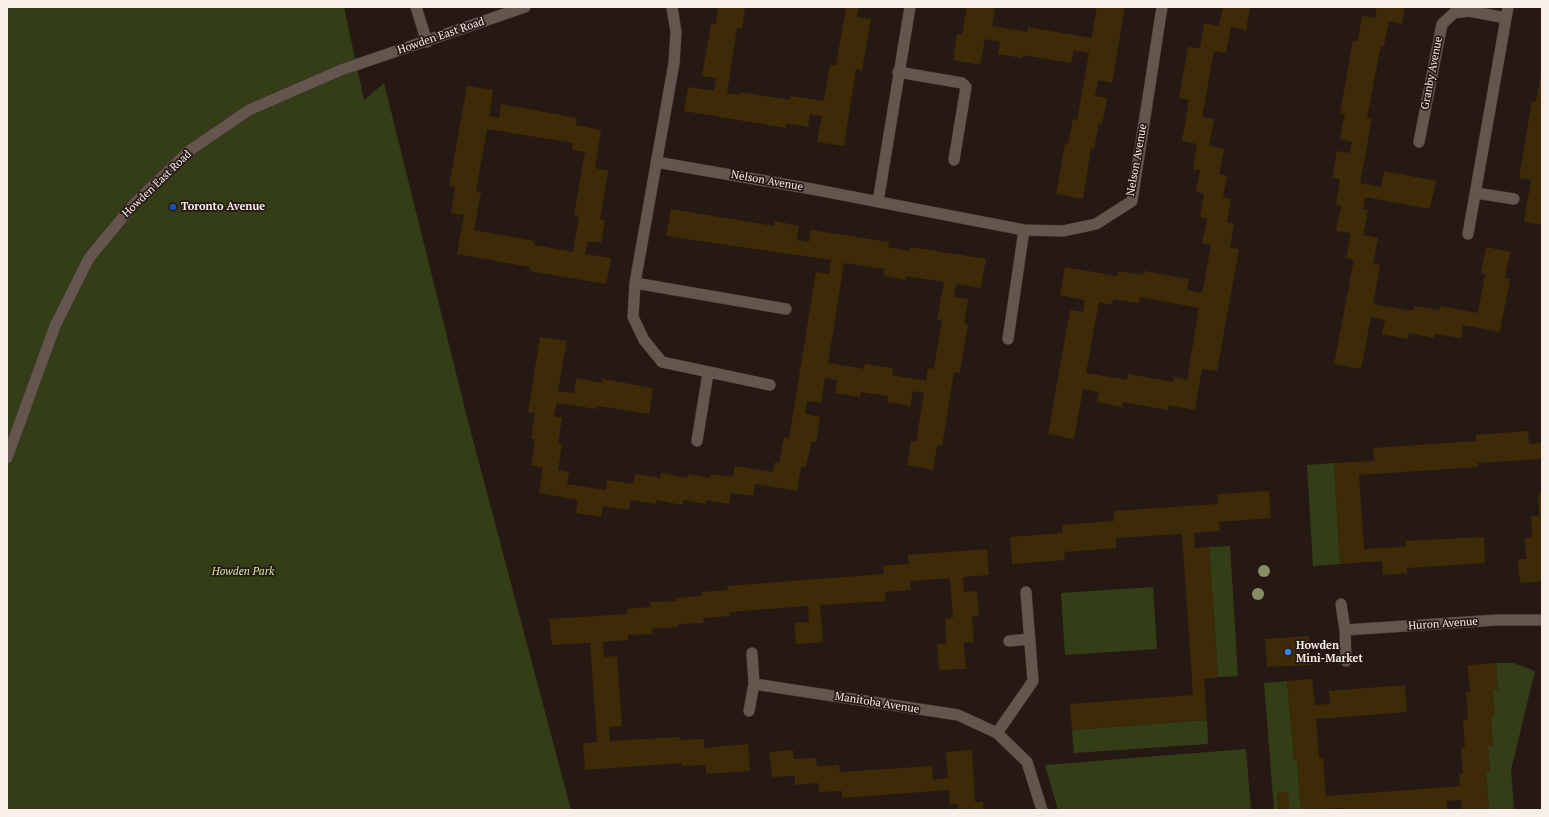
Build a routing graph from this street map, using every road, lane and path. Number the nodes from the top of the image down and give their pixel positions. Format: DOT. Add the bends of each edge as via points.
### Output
graph roads {
  1 [pos="416,7"];
  2 [pos="525,7"];
  3 [pos="672,7"];
  4 [pos="910,7"];
  5 [pos="1162,7"];
  6 [pos="1507,12"];
  7 [pos="427,42"];
  8 [pos="898,72"];
  9 [pos="1419,142"];
  10 [pos="954,160"];
  11 [pos="656,162"];
  12 [pos="1476,193"];
  13 [pos="1514,199"];
  14 [pos="878,202"];
  15 [pos="1024,230"];
  16 [pos="1468,234"];
  17 [pos="635,283"];
  18 [pos="786,309"];
  19 [pos="1008,339"];
  20 [pos="708,373"];
  21 [pos="770,385"];
  22 [pos="696,441"];
  23 [pos="7,458"];
  24 [pos="1026,592"];
  25 [pos="1341,604"];
  26 [pos="1542,620"];
  27 [pos="1345,630"];
  28 [pos="1030,639"];
  29 [pos="1009,641"];
  30 [pos="752,653"];
  31 [pos="1346,661"];
  32 [pos="754,684"];
  33 [pos="749,711"];
  34 [pos="997,733"];
  35 [pos="1042,810"];
  1 -- 7 [label="street"];
  2 -- 7 [label="street, Howden East Road"];
  3 -- 11 [label="street" via="676,32 674,63"];
  4 -- 8 [label="street"];
  5 -- 15 [label="street, Nelson Avenue" via="1132,201 1096,224 1063,231"];
  6 -- 9 [label="street, Granby Avenue" via="1469,11 1454,14 1442,24"];
  6 -- 12 [label="street, Granby Avenue"];
  7 -- 23 [label="street, Howden East Road" via="341,70 250,110 189,151 133,205 89,258 55,326"];
  8 -- 10 [label="street" via="962,83 966,87"];
  8 -- 14 [label="street"];
  11 -- 14 [label="street, Nelson Avenue"];
  11 -- 17 [label="street"];
  12 -- 13 [label="street"];
  12 -- 16 [label="street, Granby Avenue"];
  14 -- 15 [label="street, Nelson Avenue"];
  15 -- 19 [label="street"];
  17 -- 18 [label="street"];
  17 -- 20 [label="street" via="633,317 644,340 662,362"];
  20 -- 21 [label="street"];
  20 -- 22 [label="street"];
  24 -- 28 [label="street"];
  25 -- 27 [label="street"];
  26 -- 27 [label="street, Huron Avenue" via="1497,620"];
  27 -- 31 [label="street"];
  28 -- 29 [label="street"];
  28 -- 34 [label="street" via="1033,681"];
  30 -- 32 [label="street"];
  32 -- 33 [label="street"];
  32 -- 34 [label="street, Manitoba Avenue" via="958,715"];
  34 -- 35 [label="street, Manitoba Avenue" via="1027,762"];
}
